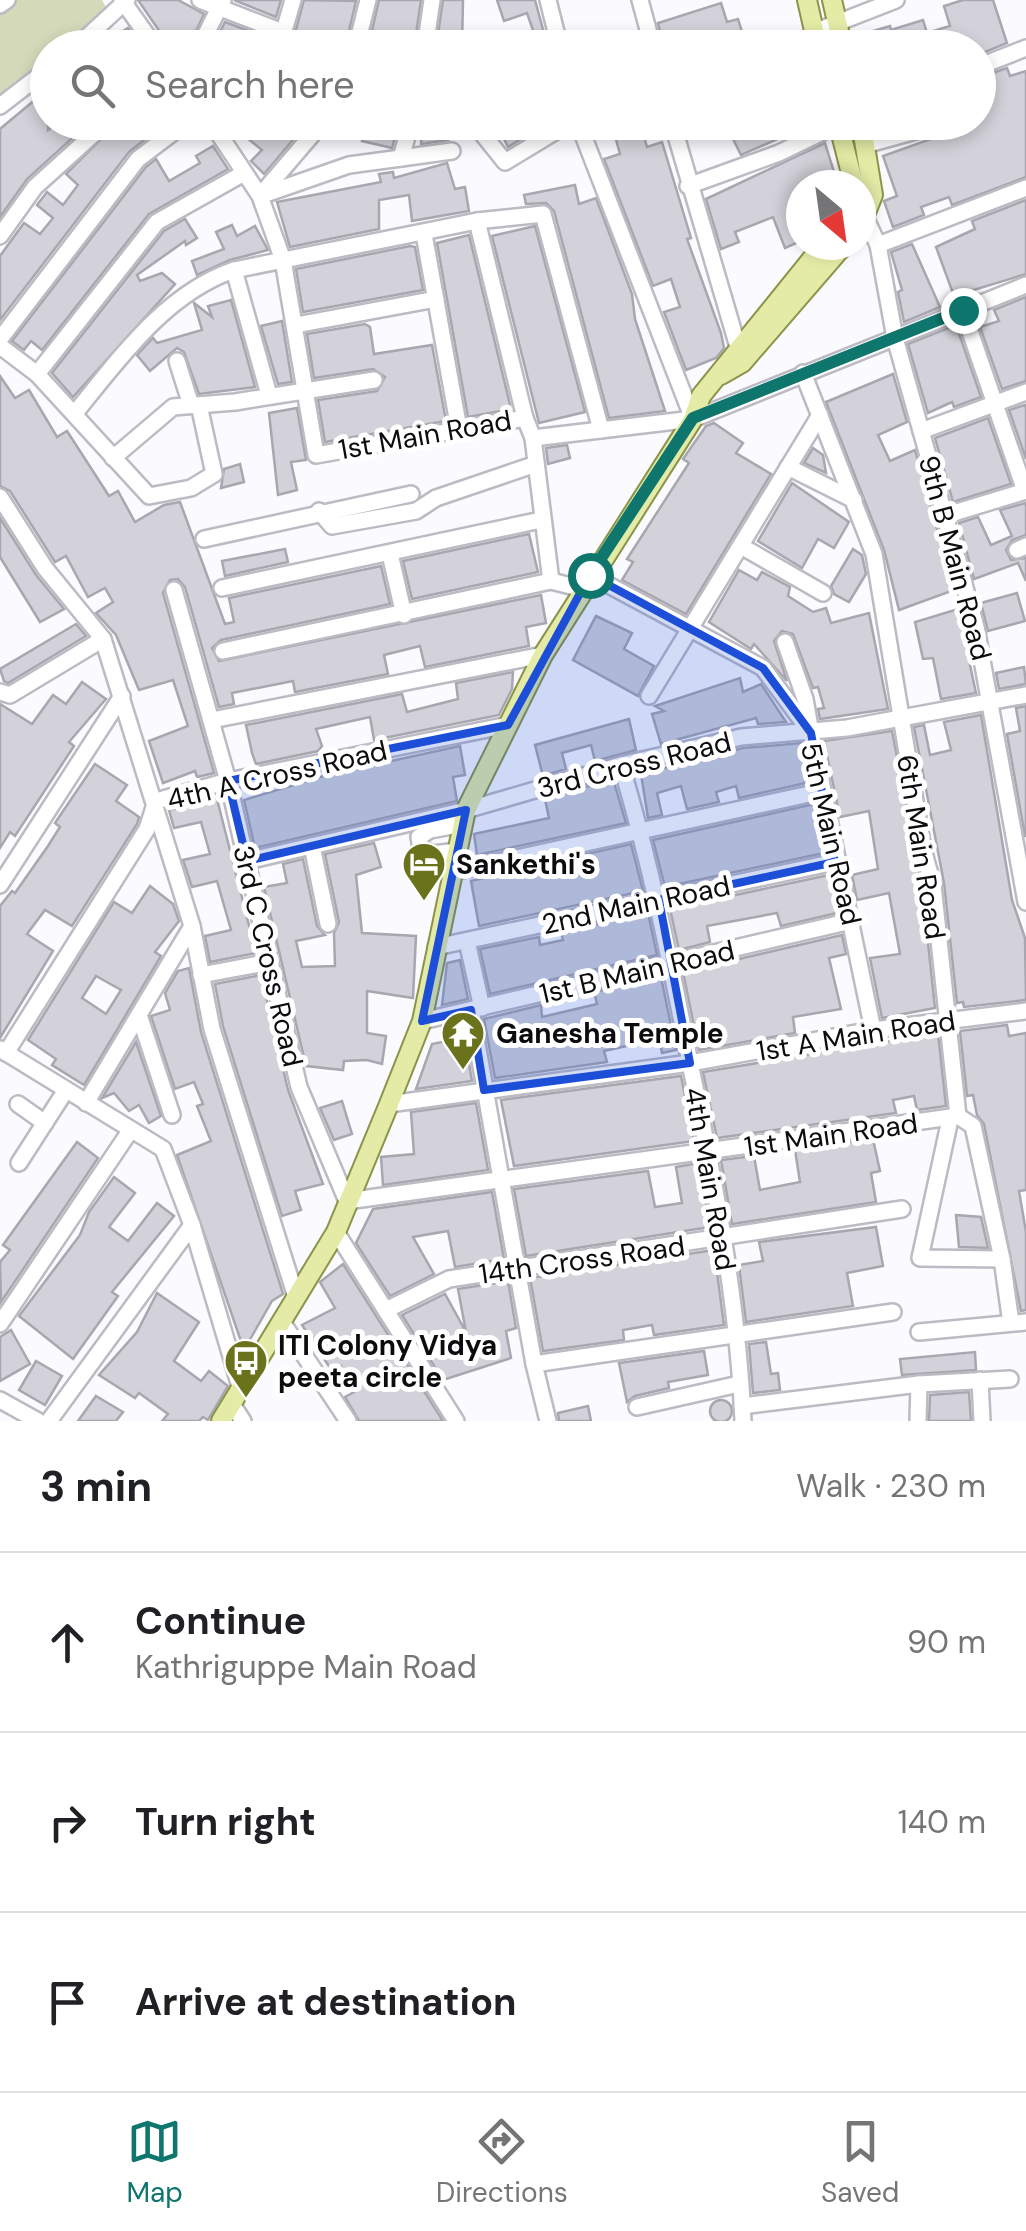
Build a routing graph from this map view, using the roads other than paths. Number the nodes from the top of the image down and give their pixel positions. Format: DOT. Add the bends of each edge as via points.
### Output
graph roads {
  1 [pos="6,0"];
  2 [pos="200,0"];
  3 [pos="293,0"];
  4 [pos="368,0"];
  5 [pos="432,0"];
  6 [pos="548,0"];
  7 [pos="640,0"];
  8 [pos="807,0"];
  9 [pos="832,0"];
  10 [pos="896,0"];
  11 [pos="124,2"];
  12 [pos="0,4"];
  13 [pos="222,5"];
  14 [pos="837,24"];
  15 [pos="94,30"];
  16 [pos="143,30"];
  17 [pos="209,30"];
  18 [pos="265,30"];
  19 [pos="283,30"];
  20 [pos="360,30"];
  21 [pos="428,30"];
  22 [pos="556,30"];
  23 [pos="648,30"];
  24 [pos="814,30"];
  25 [pos="829,30"];
  26 [pos="839,30"];
  27 [pos="1026,48"];
  28 [pos="996,60"];
  29 [pos="30,83"];
  30 [pos="0,106"];
  31 [pos="87,140"];
  32 [pos="164,140"];
  33 [pos="226,140"];
  34 [pos="308,140"];
  35 [pos="406,140"];
  36 [pos="487,140"];
  37 [pos="543,140"];
  38 [pos="581,140"];
  39 [pos="676,140"];
  40 [pos="805,140"];
  41 [pos="844,140"];
  42 [pos="863,140"];
  43 [pos="882,140"];
  44 [pos="864,145"];
  45 [pos="452,151"];
  46 [pos="401,158"];
  47 [pos="851,170"];
  48 [pos="868,170"];
  49 [pos="244,172"];
  50 [pos="688,186"];
  51 [pos="1024,194"];
  52 [pos="260,196"];
  53 [pos="477,221"];
  54 [pos="424,234"];
  55 [pos="0,236"];
  56 [pos="876,241"];
  57 [pos="878,244"];
  58 [pos="283,260"];
  59 [pos="810,260"];
  60 [pos="831,260"];
  61 [pos="234,270"];
  62 [pos="1026,286"];
  63 [pos="436,299"];
  64 [pos="963,310"];
  65 [pos="296,325"];
  66 [pos="895,338"];
  67 [pos="0,343"];
  68 [pos="738,347"];
  69 [pos="177,361"];
  70 [pos="803,373"];
  71 [pos="37,374"];
  72 [pos="721,375"];
  73 [pos="374,380"];
  74 [pos="306,390"];
  75 [pos="1026,392"];
  76 [pos="269,394"];
  77 [pos="995,405"];
  78 [pos="195,406"];
  79 [pos="75,413"];
  80 [pos="820,414"];
  81 [pos="525,418"];
  82 [pos="693,418"];
  83 [pos="459,429"];
  84 [pos="601,430"];
  85 [pos="921,431"];
  86 [pos="533,438"];
  87 [pos="113,458"];
  88 [pos="536,464"];
  89 [pos="788,467"];
  90 [pos="1025,491"];
  91 [pos="411,494"];
  92 [pos="0,496"];
  93 [pos="854,500"];
  94 [pos="318,511"];
  95 [pos="947,515"];
  96 [pos="541,520"];
  97 [pos="204,538"];
  98 [pos="741,546"];
  99 [pos="390,554"];
  100 [pos="551,582"];
  101 [pos="587,582"];
  102 [pos="222,588"];
  103 [pos="174,590"];
  104 [pos="823,593"];
  105 [pos="404,615"];
  106 [pos="689,632"];
  107 [pos="103,639"];
  108 [pos="785,642"];
  109 [pos="223,651"];
  110 [pos="543,655"];
  111 [pos="0,692"];
  112 [pos="1026,695"];
  113 [pos="122,696"];
  114 [pos="649,696"];
  115 [pos="992,701"];
  116 [pos="899,716"];
  117 [pos="212,720"];
  118 [pos="508,725"];
  119 [pos="811,733"];
  120 [pos="621,765"];
  121 [pos="228,781"];
  122 [pos="824,792"];
  123 [pos="156,800"];
  124 [pos="465,817"];
  125 [pos="640,830"];
  126 [pos="312,846"];
  127 [pos="458,850"];
  128 [pos="247,860"];
  129 [pos="835,862"];
  130 [pos="453,872"];
  131 [pos="0,885"];
  132 [pos="659,900"];
  133 [pos="1026,902"];
  134 [pos="851,921"];
  135 [pos="328,924"];
  136 [pos="192,926"];
  137 [pos="467,941"];
  138 [pos="436,947"];
  139 [pos="270,962"];
  140 [pos="672,966"];
  141 [pos="201,975"];
  142 [pos="476,1009"];
  143 [pos="1026,1011"];
  144 [pos="139,1015"];
  145 [pos="946,1020"];
  146 [pos="422,1021"];
  147 [pos="873,1030"];
  148 [pos="3,1051"];
  149 [pos="690,1063"];
  150 [pos="66,1090"];
  151 [pos="484,1090"];
  152 [pos="86,1103"];
  153 [pos="18,1104"];
  154 [pos="389,1104"];
  155 [pos="172,1115"];
  156 [pos="954,1120"];
  157 [pos="45,1123"];
  158 [pos="130,1132"];
  159 [pos="709,1153"];
  160 [pos="19,1163"];
  161 [pos="501,1181"];
  162 [pos="347,1202"];
  163 [pos="902,1209"];
  164 [pos="192,1225"];
  165 [pos="336,1232"];
  166 [pos="721,1240"];
  167 [pos="1002,1259"];
  168 [pos="517,1269"];
  169 [pos="296,1297"];
  170 [pos="386,1310"];
  171 [pos="893,1312"];
  172 [pos="2,1319"];
  173 [pos="282,1322"];
  174 [pos="1018,1323"];
  175 [pos="736,1332"];
  176 [pos="919,1332"];
  177 [pos="534,1364"];
  178 [pos="1010,1379"];
  179 [pos="980,1380"];
  180 [pos="739,1384"];
  181 [pos="920,1384"];
  182 [pos="236,1397"];
  183 [pos="0,1400"];
  184 [pos="638,1407"];
  185 [pos="742,1413"];
  186 [pos="918,1419"];
  187 [pos="38,1421"];
  188 [pos="49,1421"];
  189 [pos="222,1421"];
  190 [pos="243,1421"];
  191 [pos="348,1421"];
  192 [pos="456,1421"];
  193 [pos="548,1421"];
  194 [pos="982,1421"];
  1 -- 12 [label="street"];
  2 -- 13 [label="street"];
  3 -- 19 [label="street"];
  4 -- 20 [label="street"];
  5 -- 21 [label="street"];
  6 -- 22 [label="street"];
  7 -- 23 [label="street"];
  8 -- 24 [label="main road"];
  9 -- 14 [label="main road"];
  10 -- 14 [label="street"];
  11 -- 15 [label="street"];
  11 -- 16 [label="street"];
  13 -- 17 [label="street"];
  13 -- 18 [label="street"];
  14 -- 25 [label="street"];
  14 -- 26 [label="main road"];
  27 -- 28 [label="street"];
  29 -- 30 [label="street"];
  31 -- 55 [label="street" via="35,186"];
  32 -- 67 [label="street" via="138,159"];
  33 -- 49 [label="street, 1st Main Road"];
  34 -- 52 [label="street"];
  35 -- 46 [label="street"];
  36 -- 37 [label="street" via="505,162"];
  38 -- 82 [label="street"];
  39 -- 50 [label="street"];
  40 -- 50 [label="street"];
  41 -- 47 [label="main road"];
  42 -- 44 [label="main road"];
  43 -- 44 [label="street"];
  44 -- 48 [label="main road"];
  45 -- 46 [label="street"];
  46 -- 52 [label="street" via="349,165"];
  49 -- 52 [label="street, 1st Main Road"];
  49 -- 71 [label="street" via="158,222"];
  50 -- 68 [label="street"];
  51 -- 57 [label="street"];
  52 -- 58 [label="street, 1st Main Road"];
  53 -- 54 [label="street"];
  53 -- 81 [label="street"];
  53 -- 84 [label="street" via="543,214"];
  54 -- 58 [label="street"];
  54 -- 63 [label="street"];
  56 -- 57 [label="street, 9th B Main Road"];
  57 -- 66 [label="street, 9th B Main Road"];
  58 -- 61 [label="street"];
  58 -- 65 [label="street, 1st Main Road"];
  59 -- 68 [label="main road"];
  60 -- 72 [label="main road" via="742,363"];
  61 -- 76 [label="street"];
  61 -- 79 [label="street" via="202,281 134,341"];
  62 -- 64 [label="street, 1st Main Road"];
  63 -- 65 [label="street"];
  63 -- 83 [label="street"];
  64 -- 66 [label="street, 1st Main Road"];
  64 -- 77 [label="street"];
  65 -- 74 [label="street, 1st Main Road"];
  66 -- 70 [label="street, 1st Main Road"];
  66 -- 85 [label="street, 9th B Main Road"];
  67 -- 71 [label="street"];
  68 -- 72 [label="main road"];
  69 -- 78 [label="street"];
  70 -- 80 [label="street, 6th Main Road"];
  70 -- 82 [label="street, 1st Main Road"];
  71 -- 79 [label="street"];
  72 -- 82 [label="main road" via="701,396"];
  73 -- 74 [label="street"];
  74 -- 76 [label="street"];
  74 -- 83 [label="street, 1st Main Road" via="316,454"];
  75 -- 77 [label="street"];
  76 -- 78 [label="street"];
  77 -- 85 [label="street"];
  77 -- 90 [label="street"];
  78 -- 87 [label="street" via="173,407"];
  78 -- 87 [label="street" via="214,474 191,488 149,496"];
  79 -- 87 [label="street"];
  80 -- 89 [label="street"];
  80 -- 93 [label="street, 6th Main Road"];
  81 -- 83 [label="street, 1st Main Road"];
  81 -- 86 [label="street, 1st Main Road"];
  82 -- 84 [label="street, 1st Main Road"];
  82 -- 101 [label="main road"];
  84 -- 86 [label="street, 1st Main Road"];
  85 -- 95 [label="street, 9th B Main Road"];
  86 -- 88 [label="street"];
  88 -- 94 [label="street" via="416,511 332,526"];
  88 -- 96 [label="street"];
  89 -- 93 [label="street"];
  89 -- 98 [label="street"];
  90 -- 95 [label="street"];
  91 -- 94 [label="street"];
  92 -- 107 [label="street" via="45,568"];
  93 -- 116 [label="street, 6th Main Road" via="874,554"];
  94 -- 97 [label="street"];
  95 -- 115 [label="street, 9th B Main Road"];
  96 -- 99 [label="street"];
  96 -- 100 [label="street"];
  98 -- 104 [label="street"];
  98 -- 106 [label="street"];
  99 -- 102 [label="street"];
  99 -- 105 [label="street"];
  100 -- 101 [label="street, 5th Main Road"];
  100 -- 105 [label="street"];
  101 -- 106 [label="street, 5th Main Road"];
  101 -- 110 [label="main road"];
  103 -- 117 [label="street, 3rd C Cross Road"];
  105 -- 109 [label="street"];
  106 -- 114 [label="street"];
  106 -- 119 [label="street, 5th Main Road" via="763,668"];
  107 -- 111 [label="street" via="10,695"];
  107 -- 113 [label="street"];
  108 -- 119 [label="street"];
  110 -- 117 [label="street"];
  110 -- 118 [label="main road"];
  112 -- 115 [label="street, 3rd Cross Road"];
  113 -- 123 [label="street"];
  113 -- 131 [label="street"];
  115 -- 116 [label="street, 3rd Cross Road"];
  115 -- 133 [label="street, 9th B Main Road"];
  116 -- 119 [label="street, 3rd Cross Road"];
  116 -- 145 [label="street, 6th Main Road" via="933,885"];
  117 -- 121 [label="street, 3rd C Cross Road"];
  118 -- 121 [label="street, 4th A Cross Road"];
  118 -- 124 [label="main road"];
  119 -- 120 [label="street, 3rd Cross Road" via="741,738"];
  119 -- 122 [label="street, 5th Main Road"];
  120 -- 124 [label="street, 3rd Cross Road"];
  120 -- 125 [label="street, 4th Main Road"];
  121 -- 123 [label="street, 4th A Cross Road"];
  121 -- 128 [label="street, 3rd C Cross Road"];
  122 -- 125 [label="street"];
  122 -- 129 [label="street, 5th Main Road"];
  123 -- 136 [label="street"];
  123 -- 148 [label="street, 4th A Cross Road" via="139,842"];
  124 -- 126 [label="street, 3rd Cross Road"];
  124 -- 127 [label="main road"];
  124 -- 127 [label="street" via="419,837 424,852"];
  125 -- 130 [label="street"];
  125 -- 132 [label="street, 4th Main Road"];
  126 -- 128 [label="street, 3rd Cross Road"];
  126 -- 135 [label="street"];
  127 -- 130 [label="main road"];
  128 -- 139 [label="street, 3rd C Cross Road"];
  129 -- 132 [label="street, 2nd Main Road"];
  129 -- 134 [label="street, 5th Main Road"];
  130 -- 138 [label="main road"];
  132 -- 137 [label="street, 2nd Main Road"];
  132 -- 140 [label="street, 4th Main Road"];
  134 -- 140 [label="street, 1st B Main Road"];
  134 -- 147 [label="street, 5th Main Road"];
  136 -- 141 [label="street"];
  136 -- 144 [label="street"];
  137 -- 138 [label="street, 2nd Main Road"];
  137 -- 142 [label="street"];
  138 -- 146 [label="main road"];
  139 -- 141 [label="street"];
  139 -- 162 [label="street, 3rd C Cross Road" via="299,1088"];
  140 -- 142 [label="street, 1st B Main Road"];
  140 -- 149 [label="street, 4th Main Road"];
  141 -- 169 [label="street"];
  142 -- 146 [label="street, 1st B Main Road"];
  142 -- 151 [label="street"];
  143 -- 145 [label="street, 1st A Main Road"];
  144 -- 152 [label="street"];
  144 -- 155 [label="street"];
  145 -- 147 [label="street, 1st A Main Road"];
  145 -- 156 [label="street, 6th Main Road"];
  146 -- 154 [label="main road"];
  147 -- 149 [label="street, 1st A Main Road"];
  148 -- 150 [label="street"];
  149 -- 151 [label="street, 1st A Main Road"];
  149 -- 159 [label="street, 4th Main Road"];
  150 -- 152 [label="street"];
  150 -- 157 [label="street"];
  151 -- 154 [label="street, 1st A Main Road"];
  151 -- 161 [label="street"];
  152 -- 158 [label="street"];
  153 -- 157 [label="street"];
  154 -- 162 [label="main road"];
  156 -- 159 [label="street, 1st Main Road"];
  156 -- 167 [label="street, 6th Main Road" via="973,1126"];
  156 -- 167 [label="street" via="920,1258"];
  157 -- 160 [label="street"];
  158 -- 164 [label="street" via="163,1149"];
  158 -- 172 [label="street"];
  159 -- 161 [label="street, 1st Main Road"];
  159 -- 166 [label="street, 4th Main Road"];
  161 -- 162 [label="street, 1st Main Road"];
  161 -- 168 [label="street"];
  162 -- 165 [label="main road"];
  163 -- 166 [label="street, 14th Cross Road"];
  164 -- 182 [label="street"];
  164 -- 188 [label="street"];
  165 -- 169 [label="main road"];
  165 -- 170 [label="street"];
  166 -- 168 [label="street, 14th Cross Road"];
  166 -- 175 [label="street, 4th Main Road"];
  167 -- 174 [label="street, 6th Main Road"];
  168 -- 170 [label="street, 14th Cross Road" via="450,1279"];
  168 -- 177 [label="street"];
  169 -- 173 [label="main road"];
  170 -- 192 [label="street"];
  171 -- 175 [label="street"];
  173 -- 182 [label="main road"];
  173 -- 191 [label="street"];
  174 -- 176 [label="street"];
  175 -- 177 [label="street"];
  175 -- 180 [label="street, 4th Main Road"];
  177 -- 193 [label="street"];
  178 -- 179 [label="street"];
  179 -- 181 [label="street"];
  179 -- 194 [label="street"];
  180 -- 184 [label="street"];
  180 -- 185 [label="street, 4th Main Road"];
  181 -- 185 [label="street"];
  181 -- 186 [label="street"];
  182 -- 189 [label="main road"];
  182 -- 190 [label="street"];
  183 -- 187 [label="street"];
}
